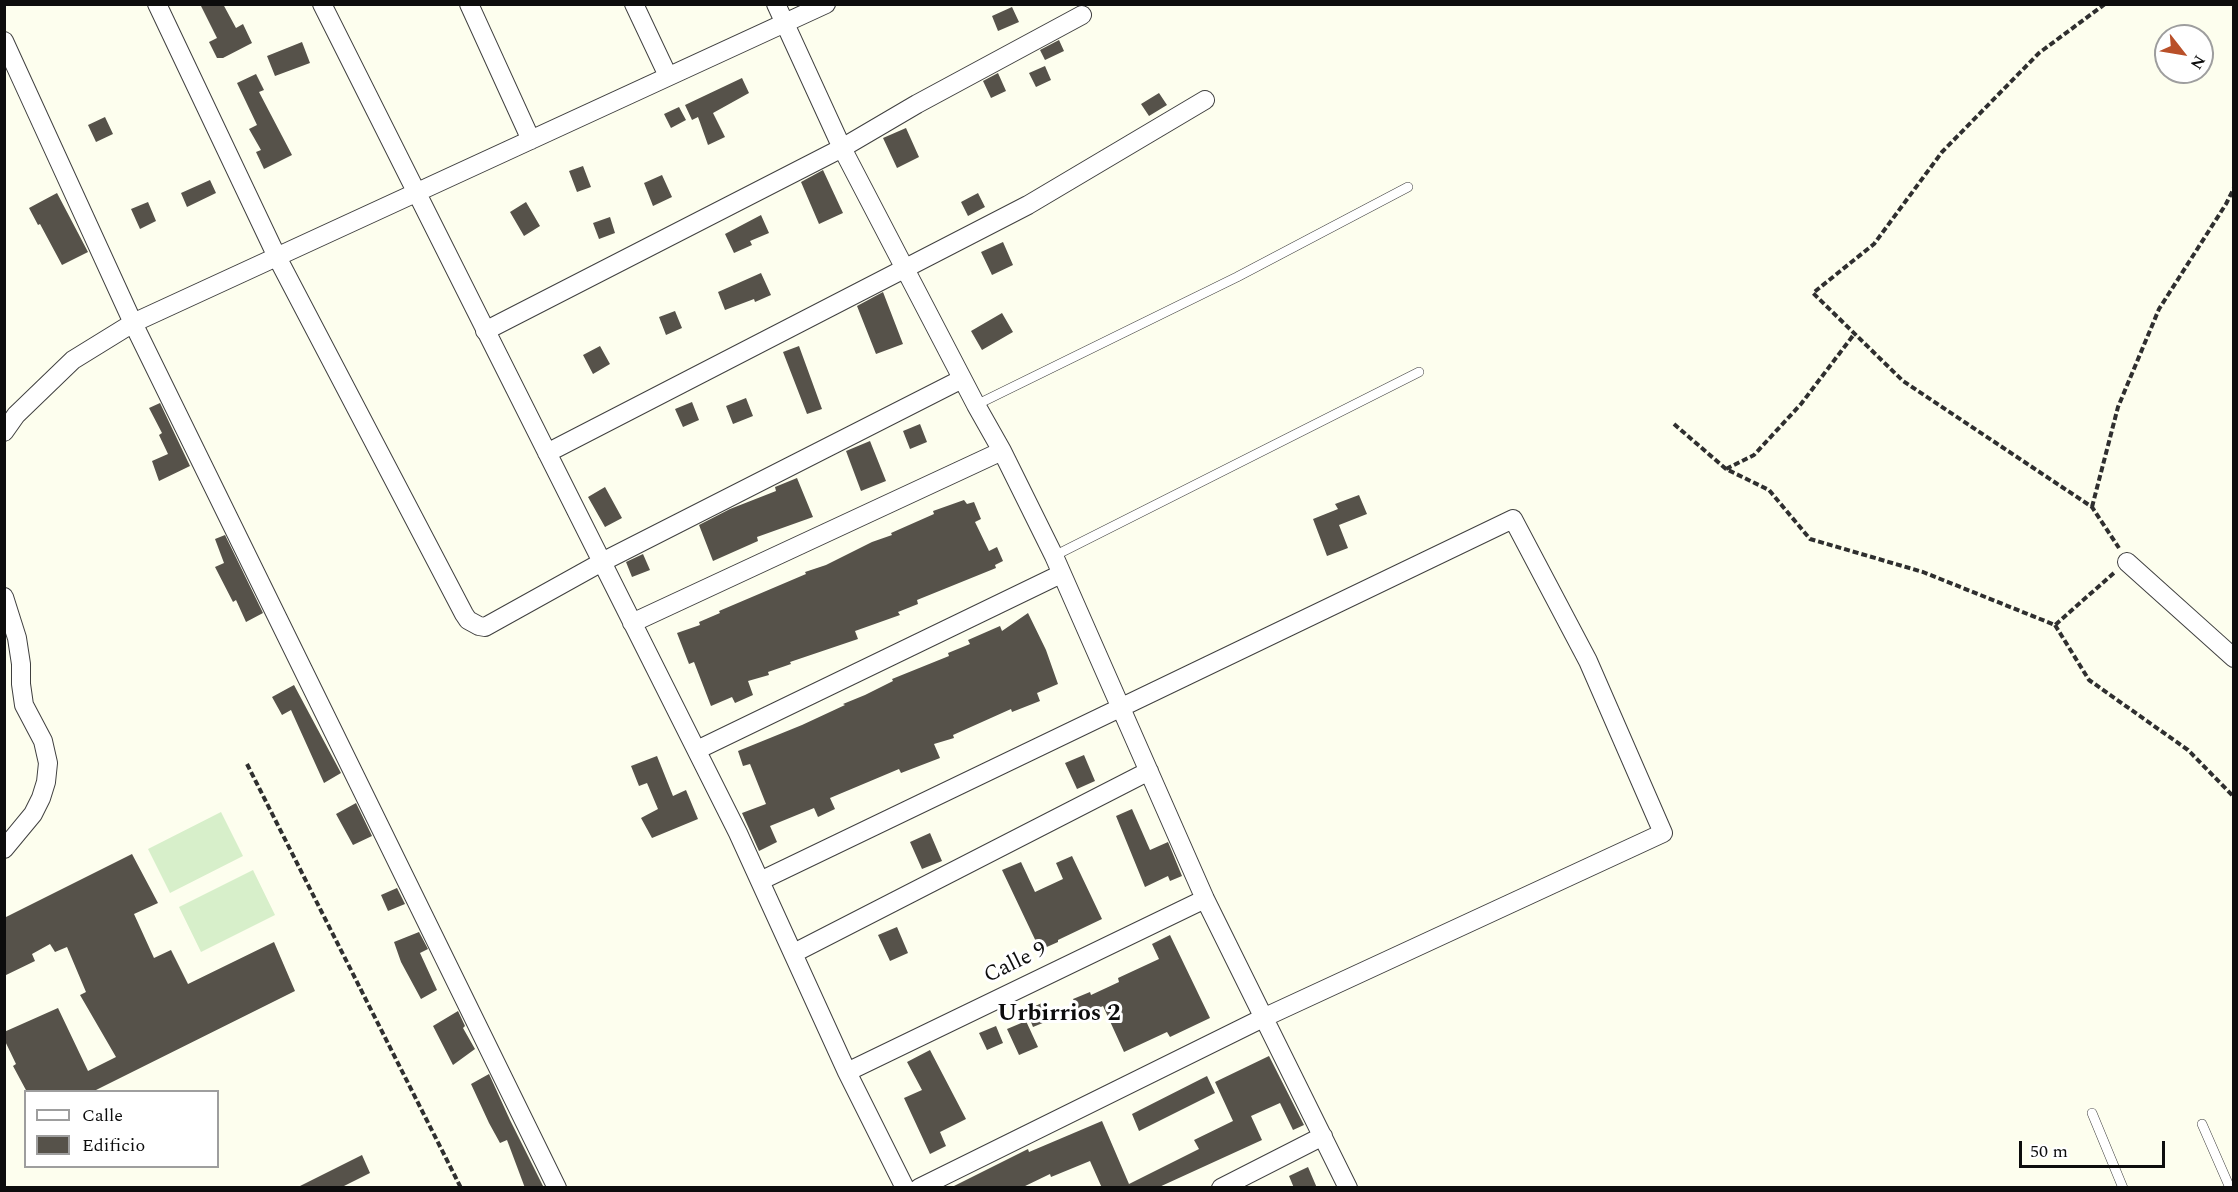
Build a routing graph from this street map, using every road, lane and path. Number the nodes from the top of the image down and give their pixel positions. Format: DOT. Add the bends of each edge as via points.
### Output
graph roads {
  1 [pos="157,4"];
  2 [pos="322,4"];
  3 [pos="469,4"];
  4 [pos="634,4"];
  5 [pos="776,4"];
  6 [pos="826,4"];
  7 [pos="2105,4"];
  8 [pos="1082,15"];
  9 [pos="784,23"];
  10 [pos="4,41"];
  11 [pos="668,76"];
  12 [pos="1205,100"];
  13 [pos="531,140"];
  14 [pos="842,148"];
  15 [pos="1408,187"];
  16 [pos="2234,188"];
  17 [pos="416,193"];
  18 [pos="277,257"];
  19 [pos="906,269"];
  20 [pos="133,323"];
  21 [pos="485,331"];
  22 [pos="1855,333"];
  23 [pos="1419,372"];
  24 [pos="962,379"];
  25 [pos="976,405"];
  26 [pos="1674,424"];
  27 [pos="4,432"];
  28 [pos="1002,451"];
  29 [pos="547,453"];
  30 [pos="1726,470"];
  31 [pos="2092,507"];
  32 [pos="1054,556"];
  33 [pos="602,562"];
  34 [pos="2127,562"];
  35 [pos="1060,574"];
  36 [pos="4,597"];
  37 [pos="633,623"];
  38 [pos="2055,625"];
  39 [pos="2234,658"];
  40 [pos="1120,708"];
  41 [pos="697,750"];
  42 [pos="247,764"];
  43 [pos="1149,771"];
  44 [pos="2234,797"];
  45 [pos="4,849"];
  46 [pos="760,881"];
  47 [pos="1205,899"];
  48 [pos="794,953"];
  49 [pos="1263,1018"];
  50 [pos="847,1072"];
  51 [pos="2092,1113"];
  52 [pos="2202,1124"];
  53 [pos="1323,1136"];
  54 [pos="461,1188"];
  55 [pos="557,1188"];
  56 [pos="905,1188"];
  57 [pos="919,1188"];
  58 [pos="1221,1188"];
  59 [pos="1348,1188"];
  60 [pos="2123,1188"];
  61 [pos="2230,1188"];
  1 -- 18 [label="street"];
  2 -- 17 [label="street"];
  3 -- 13 [label="street"];
  4 -- 11 [label="street"];
  5 -- 9 [label="street"];
  6 -- 9 [label="street"];
  7 -- 22 [label="path" via="2039,53 1942,152 1874,244 1813,293"];
  8 -- 14 [label="street"];
  9 -- 11 [label="street"];
  9 -- 14 [label="street"];
  10 -- 20 [label="street"];
  11 -- 13 [label="street"];
  12 -- 19 [label="street" via="1028,205"];
  13 -- 17 [label="street"];
  14 -- 19 [label="street"];
  14 -- 21 [label="street"];
  15 -- 25 [label="lane" via="1237,277"];
  16 -- 31 [label="path" via="2159,309 2118,407"];
  17 -- 18 [label="street"];
  17 -- 21 [label="street"];
  18 -- 20 [label="street"];
  18 -- 33 [label="street" via="468,620 486,627"];
  19 -- 24 [label="street"];
  19 -- 29 [label="street"];
  20 -- 27 [label="street" via="73,360 16,415"];
  20 -- 55 [label="street"];
  21 -- 29 [label="street"];
  22 -- 30 [label="path" via="1801,404 1754,455"];
  22 -- 31 [label="path" via="1903,381"];
  23 -- 32 [label="lane"];
  24 -- 25 [label="street"];
  24 -- 33 [label="street"];
  25 -- 28 [label="street"];
  26 -- 30 [label="path"];
  28 -- 32 [label="street"];
  28 -- 37 [label="street"];
  29 -- 33 [label="street"];
  30 -- 38 [label="path" via="1769,490 1810,539 1923,572"];
  31 -- 34 [label="path"];
  32 -- 35 [label="street"];
  33 -- 37 [label="street"];
  34 -- 38 [label="path"];
  34 -- 39 [label="street"];
  35 -- 40 [label="street"];
  35 -- 41 [label="street"];
  36 -- 45 [label="street" via="17,638 24,705 43,741 48,763 46,782 33,814"];
  37 -- 41 [label="street"];
  38 -- 44 [label="path" via="2089,680 2188,750"];
  40 -- 43 [label="street"];
  40 -- 46 [label="street"];
  40 -- 49 [label="street" via="1513,519 1588,661 1663,833"];
  41 -- 46 [label="street"];
  42 -- 54 [label="path"];
  43 -- 47 [label="street"];
  43 -- 48 [label="street"];
  46 -- 48 [label="street"];
  47 -- 49 [label="street"];
  47 -- 50 [label="street, Calle 9"];
  48 -- 50 [label="street"];
  49 -- 53 [label="street"];
  49 -- 57 [label="street"];
  50 -- 56 [label="street"];
  51 -- 60 [label="lane"];
  52 -- 61 [label="lane"];
  53 -- 58 [label="street"];
  53 -- 59 [label="street"];
}
